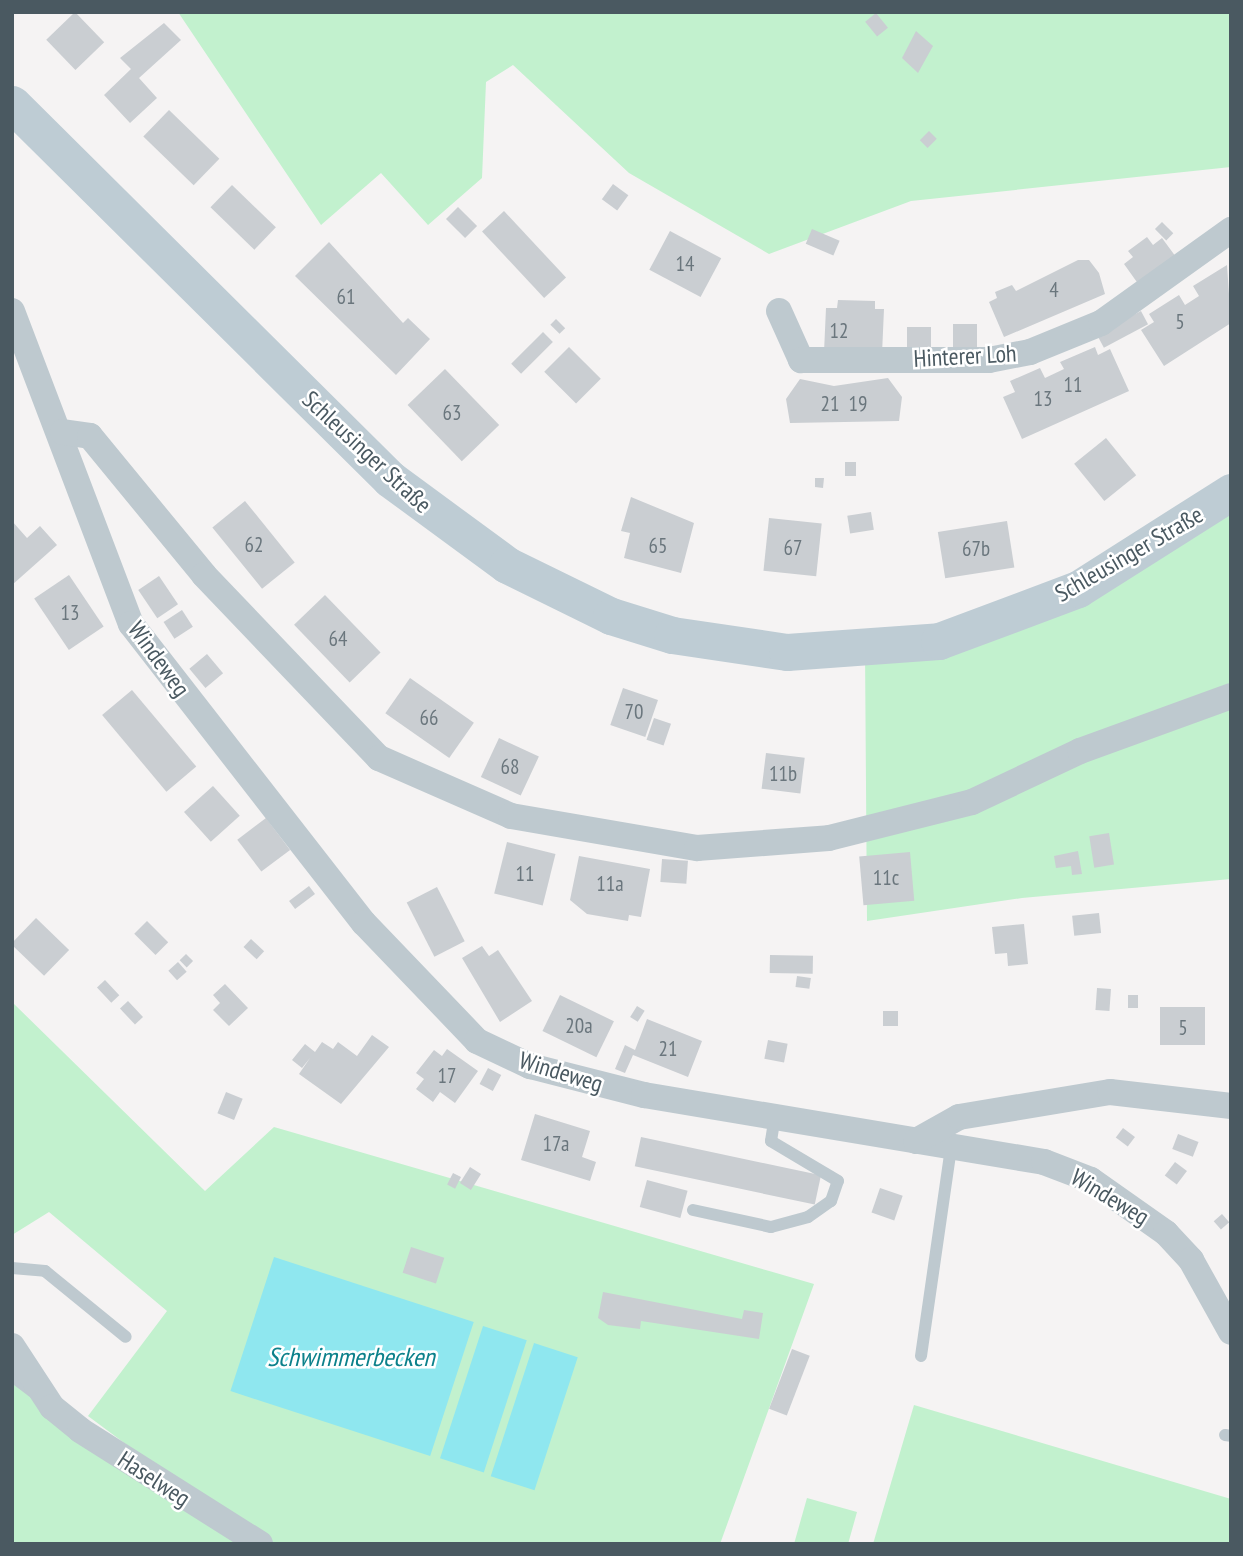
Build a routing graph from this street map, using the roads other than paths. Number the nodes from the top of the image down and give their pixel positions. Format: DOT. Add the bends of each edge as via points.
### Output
graph roads {
  1 [pos="12,104"];
  2 [pos="1231,230"];
  3 [pos="12,311"];
  4 [pos="779,311"];
  5 [pos="63,432"];
  6 [pos="1231,492"];
  7 [pos="1231,696"];
  8 [pos="1231,1106"];
  9 [pos="775,1117"];
  10 [pos="916,1141"];
  11 [pos="951,1148"];
  12 [pos="693,1210"];
  13 [pos="12,1268"];
  14 [pos="1231,1332"];
  15 [pos="126,1337"];
  16 [pos="12,1346"];
  17 [pos="921,1356"];
  18 [pos="12,1376"];
  19 [pos="52,1407"];
  20 [pos="260,1544"];
  1 -- 6 [label="main road, Schleusinger Straße" via="390,479 507,565 611,616 672,635 787,652 939,641 1077,589"];
  2 -- 4 [label="street, Hinterer Loh" via="1101,323 1017,355 801,360"];
  3 -- 5 [label="street, Windeweg"];
  5 -- 7 [label="street" via="90,436 204,575 379,758 512,816 697,848 829,838 972,802 1080,751"];
  5 -- 9 [label="street, Windeweg" via="131,624 430,998 477,1041 530,1066 644,1096"];
  8 -- 10 [label="street" via="1110,1092 959,1117"];
  9 -- 10 [label="street, Windeweg"];
  9 -- 12 [label="lane" via="771,1141 838,1181 831,1201 808,1217 771,1227"];
  10 -- 11 [label="street, Windeweg"];
  11 -- 14 [label="street, Windeweg" via="1044,1162 1129,1203 1191,1260"];
  11 -- 17 [label="lane"];
  13 -- 15 [label="lane" via="45,1271"];
  16 -- 19 [label="street, Haselweg"];
  18 -- 19 [label="lane, Haselweg"];
  19 -- 20 [label="street, Haselweg" via="150,1477"];
}
